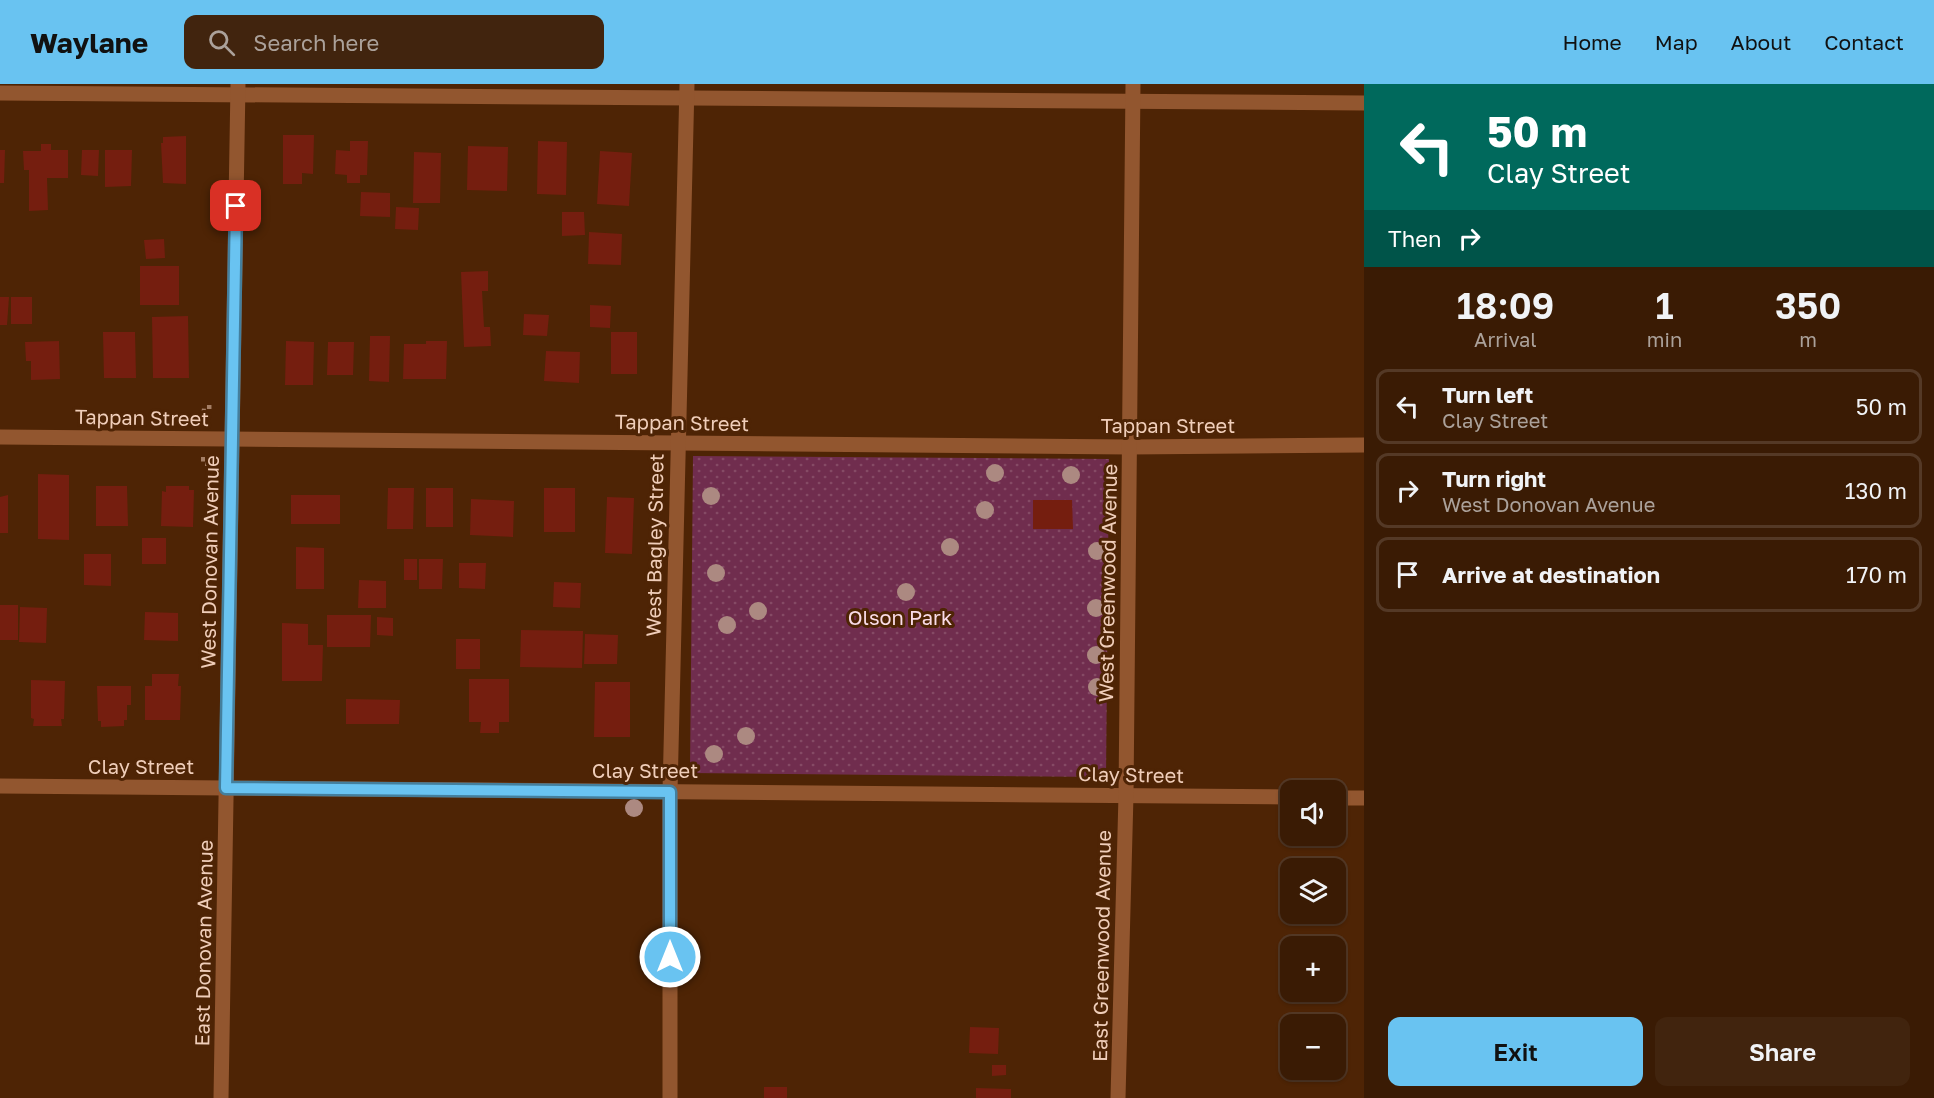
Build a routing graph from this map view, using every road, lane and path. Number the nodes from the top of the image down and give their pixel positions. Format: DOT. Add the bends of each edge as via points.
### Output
graph roads {
  1 [pos="1133,84"];
  2 [pos="238,89"];
  3 [pos="686,91"];
  4 [pos="0,93"];
  5 [pos="1133,102"];
  6 [pos="1364,103"];
  7 [pos="0,437"];
  8 [pos="232,439"];
  9 [pos="678,443"];
  10 [pos="1364,445"];
  11 [pos="1129,447"];
  12 [pos="0,786"];
  13 [pos="226,788"];
  14 [pos="670,792"];
  15 [pos="1126,795"];
  16 [pos="1280,797"];
  17 [pos="1346,798"];
  18 [pos="1364,798"];
  19 [pos="222,1098"];
  20 [pos="670,1098"];
  21 [pos="1118,1098"];
  1 -- 5 [label="street, West Greenwood Avenue"];
  2 -- 3 [label="street"];
  2 -- 4 [label="street"];
  2 -- 8 [label="street, West Donovan Avenue"];
  3 -- 5 [label="street"];
  3 -- 9 [label="street, West Bagley Street"];
  5 -- 6 [label="street"];
  5 -- 11 [label="street, West Greenwood Avenue"];
  7 -- 8 [label="street, Tappan Street"];
  8 -- 9 [label="street, Tappan Street"];
  8 -- 13 [label="street, West Donovan Avenue"];
  9 -- 11 [label="street, Tappan Street"];
  9 -- 14 [label="street, West Bagley Street"];
  10 -- 11 [label="street, Tappan Street"];
  11 -- 15 [label="street, West Greenwood Avenue"];
  12 -- 13 [label="street, Clay Street"];
  13 -- 14 [label="street, Clay Street"];
  13 -- 19 [label="street, East Donovan Avenue"];
  14 -- 15 [label="street, Clay Street"];
  14 -- 20 [label="street, West Bagley Street"];
  15 -- 16 [label="street, Clay Street"];
  15 -- 21 [label="street, East Greenwood Avenue"];
  17 -- 18 [label="street"];
}
